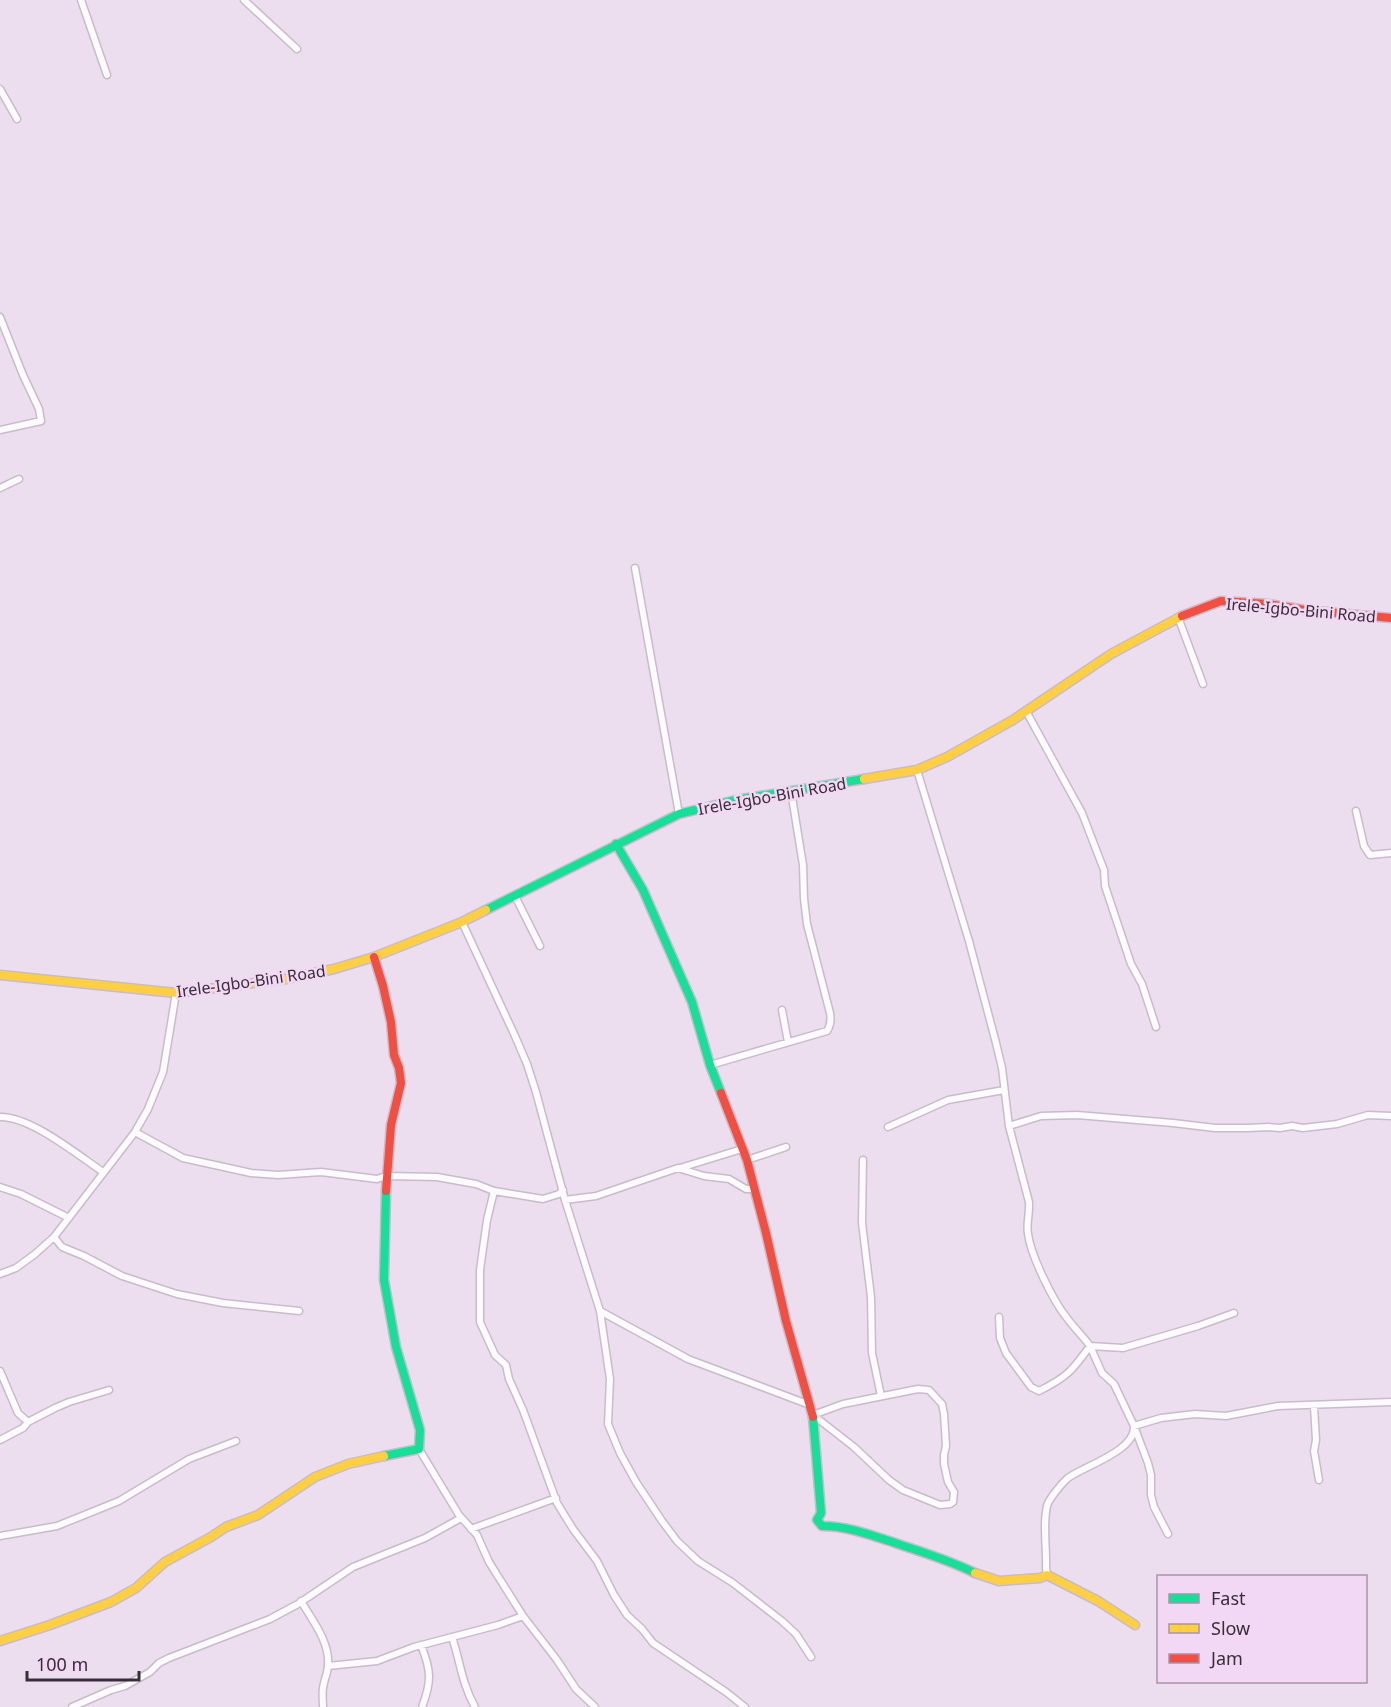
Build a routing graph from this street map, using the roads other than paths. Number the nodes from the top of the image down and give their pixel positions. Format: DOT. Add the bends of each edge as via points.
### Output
graph roads {
  1 [pos="81,0"];
  2 [pos="244,0"];
  3 [pos="297,49"];
  4 [pos="107,75"];
  5 [pos="0,89"];
  6 [pos="16,119"];
  7 [pos="0,317"];
  8 [pos="0,430"];
  9 [pos="19,479"];
  10 [pos="0,488"];
  11 [pos="635,568"];
  12 [pos="1178,617"];
  13 [pos="1391,618"];
  14 [pos="1203,684"];
  15 [pos="1026,711"];
  16 [pos="917,770"];
  17 [pos="791,791"];
  18 [pos="1356,811"];
  19 [pos="679,814"];
  20 [pos="616,844"];
  21 [pos="1391,853"];
  22 [pos="515,896"];
  23 [pos="462,922"];
  24 [pos="540,946"];
  25 [pos="374,957"];
  26 [pos="0,975"];
  27 [pos="176,993"];
  28 [pos="782,1010"];
  29 [pos="1156,1027"];
  30 [pos="788,1042"];
  31 [pos="710,1065"];
  32 [pos="1004,1089"];
  33 [pos="1391,1116"];
  34 [pos="0,1117"];
  35 [pos="1009,1125"];
  36 [pos="888,1127"];
  37 [pos="135,1132"];
  38 [pos="786,1147"];
  39 [pos="742,1149"];
  40 [pos="747,1160"];
  41 [pos="863,1160"];
  42 [pos="678,1168"];
  43 [pos="104,1172"];
  44 [pos="386,1176"];
  45 [pos="0,1187"];
  46 [pos="563,1190"];
  47 [pos="755,1190"];
  48 [pos="494,1191"];
  49 [pos="565,1200"];
  50 [pos="69,1218"];
  51 [pos="54,1236"];
  52 [pos="0,1274"];
  53 [pos="299,1311"];
  54 [pos="600,1311"];
  55 [pos="1234,1313"];
  56 [pos="999,1317"];
  57 [pos="1090,1346"];
  58 [pos="0,1371"];
  59 [pos="109,1390"];
  60 [pos="881,1396"];
  61 [pos="1391,1402"];
  62 [pos="810,1405"];
  63 [pos="1314,1406"];
  64 [pos="813,1415"];
  65 [pos="28,1422"];
  66 [pos="1134,1426"];
  67 [pos="0,1440"];
  68 [pos="236,1440"];
  69 [pos="419,1449"];
  70 [pos="1318,1480"];
  71 [pos="555,1498"];
  72 [pos="461,1518"];
  73 [pos="471,1529"];
  74 [pos="1168,1534"];
  75 [pos="0,1536"];
  76 [pos="1047,1575"];
  77 [pos="301,1601"];
  78 [pos="523,1616"];
  79 [pos="1135,1625"];
  80 [pos="453,1637"];
  81 [pos="0,1641"];
  82 [pos="421,1645"];
  83 [pos="811,1657"];
  84 [pos="328,1666"];
  85 [pos="72,1707"];
  86 [pos="323,1707"];
  87 [pos="422,1707"];
  88 [pos="475,1707"];
  89 [pos="595,1707"];
  90 [pos="745,1707"];
  1 -- 4 [label="street"];
  2 -- 3 [label="street"];
  5 -- 6 [label="street"];
  7 -- 8 [label="street" via="41,422"];
  9 -- 10 [label="street"];
  11 -- 19 [label="street"];
  12 -- 13 [label="street, Irele-Igbo-Bini Road" via="1221,601"];
  12 -- 14 [label="street"];
  12 -- 15 [label="street, Irele-Igbo-Bini Road" via="1111,654"];
  15 -- 16 [label="street, Irele-Igbo-Bini Road"];
  15 -- 29 [label="street" via="1082,813 1104,870 1105,886 1131,964"];
  16 -- 17 [label="street, Irele-Igbo-Bini Road"];
  16 -- 32 [label="street" via="969,941"];
  17 -- 19 [label="street, Irele-Igbo-Bini Road"];
  17 -- 30 [label="street" via="803,865 807,924 831,1022 826,1030"];
  18 -- 21 [label="street" via="1370,855"];
  19 -- 20 [label="street, Irele-Igbo-Bini Road"];
  20 -- 22 [label="street, Irele-Igbo-Bini Road"];
  20 -- 31 [label="street" via="643,890 692,1002"];
  22 -- 23 [label="street, Irele-Igbo-Bini Road"];
  22 -- 24 [label="street"];
  23 -- 25 [label="street, Irele-Igbo-Bini Road"];
  23 -- 46 [label="street" via="527,1064"];
  25 -- 27 [label="street, Irele-Igbo-Bini Road" via="286,979"];
  25 -- 44 [label="street" via="391,1022 401,1083 391,1125"];
  26 -- 27 [label="street, Irele-Igbo-Bini Road"];
  27 -- 37 [label="street" via="163,1072"];
  28 -- 30 [label="street"];
  30 -- 31 [label="street"];
  31 -- 39 [label="street"];
  32 -- 35 [label="street"];
  32 -- 36 [label="street" via="948,1101"];
  33 -- 35 [label="street" via="1368,1115 1303,1128 1215,1128 1077,1115 1041,1116"];
  34 -- 43 [label="street" via="40,1128"];
  35 -- 57 [label="street" via="1029,1202 1028,1237 1037,1264 1061,1310"];
  37 -- 43 [label="street"];
  37 -- 44 [label="street" via="183,1158 251,1173 321,1172 377,1179"];
  38 -- 40 [label="street"];
  39 -- 40 [label="street"];
  39 -- 42 [label="street"];
  40 -- 47 [label="street"];
  41 -- 60 [label="street" via="862,1223 871,1298 872,1353"];
  42 -- 47 [label="street" via="729,1179"];
  42 -- 49 [label="street" via="596,1196"];
  43 -- 50 [label="street"];
  44 -- 48 [label="street" via="437,1177"];
  44 -- 69 [label="street" via="384,1280 396,1347 420,1430"];
  45 -- 50 [label="street"];
  46 -- 48 [label="street" via="543,1199"];
  46 -- 49 [label="street"];
  47 -- 62 [label="street"];
  48 -- 71 [label="street" via="480,1270 480,1322 495,1355 507,1365"];
  49 -- 54 [label="street"];
  50 -- 51 [label="street"];
  51 -- 52 [label="street" via="16,1268"];
  51 -- 53 [label="street" via="62,1247 122,1276 177,1294"];
  54 -- 62 [label="street" via="688,1359"];
  54 -- 83 [label="street" via="610,1379 608,1424 636,1482 684,1548 782,1621"];
  55 -- 57 [label="street" via="1123,1347"];
  56 -- 57 [label="street" via="1000,1338 1006,1353 1031,1388 1039,1391 1073,1370"];
  57 -- 66 [label="street"];
  58 -- 65 [label="street" via="18,1413"];
  59 -- 65 [label="street" via="69,1402"];
  60 -- 64 [label="street"];
  60 -- 64 [label="street" via="923,1389 942,1404 944,1464 954,1492 950,1504 940,1505 903,1490"];
  61 -- 63 [label="street"];
  62 -- 64 [label="street"];
  63 -- 66 [label="street" via="1271,1407 1226,1416 1174,1416"];
  63 -- 70 [label="street"];
  64 -- 76 [label="street" via="821,1513 817,1520 822,1526 870,1535 999,1581"];
  65 -- 67 [label="street"];
  66 -- 74 [label="street" via="1151,1475 1154,1507"];
  66 -- 76 [label="street" via="1135,1432 1124,1446 1070,1477 1048,1503"];
  68 -- 75 [label="street" via="189,1459 119,1501 57,1526"];
  69 -- 72 [label="street"];
  69 -- 81 [label="street" via="348,1464 315,1477 258,1515 226,1527 165,1562 136,1588 119,1597"];
  71 -- 73 [label="street"];
  71 -- 90 [label="street" via="627,1615 653,1643"];
  72 -- 73 [label="street"];
  72 -- 77 [label="street" via="425,1538 353,1568"];
  73 -- 78 [label="street"];
  76 -- 79 [label="street"];
  77 -- 84 [label="street" via="326,1642"];
  77 -- 85 [label="street" via="270,1618 169,1658 125,1686"];
  78 -- 80 [label="street"];
  78 -- 89 [label="street" via="576,1689"];
  80 -- 82 [label="street"];
  80 -- 88 [label="street" via="462,1678"];
  82 -- 84 [label="street" via="377,1661"];
  82 -- 87 [label="street" via="429,1664 428,1692"];
  84 -- 86 [label="street"];
}
